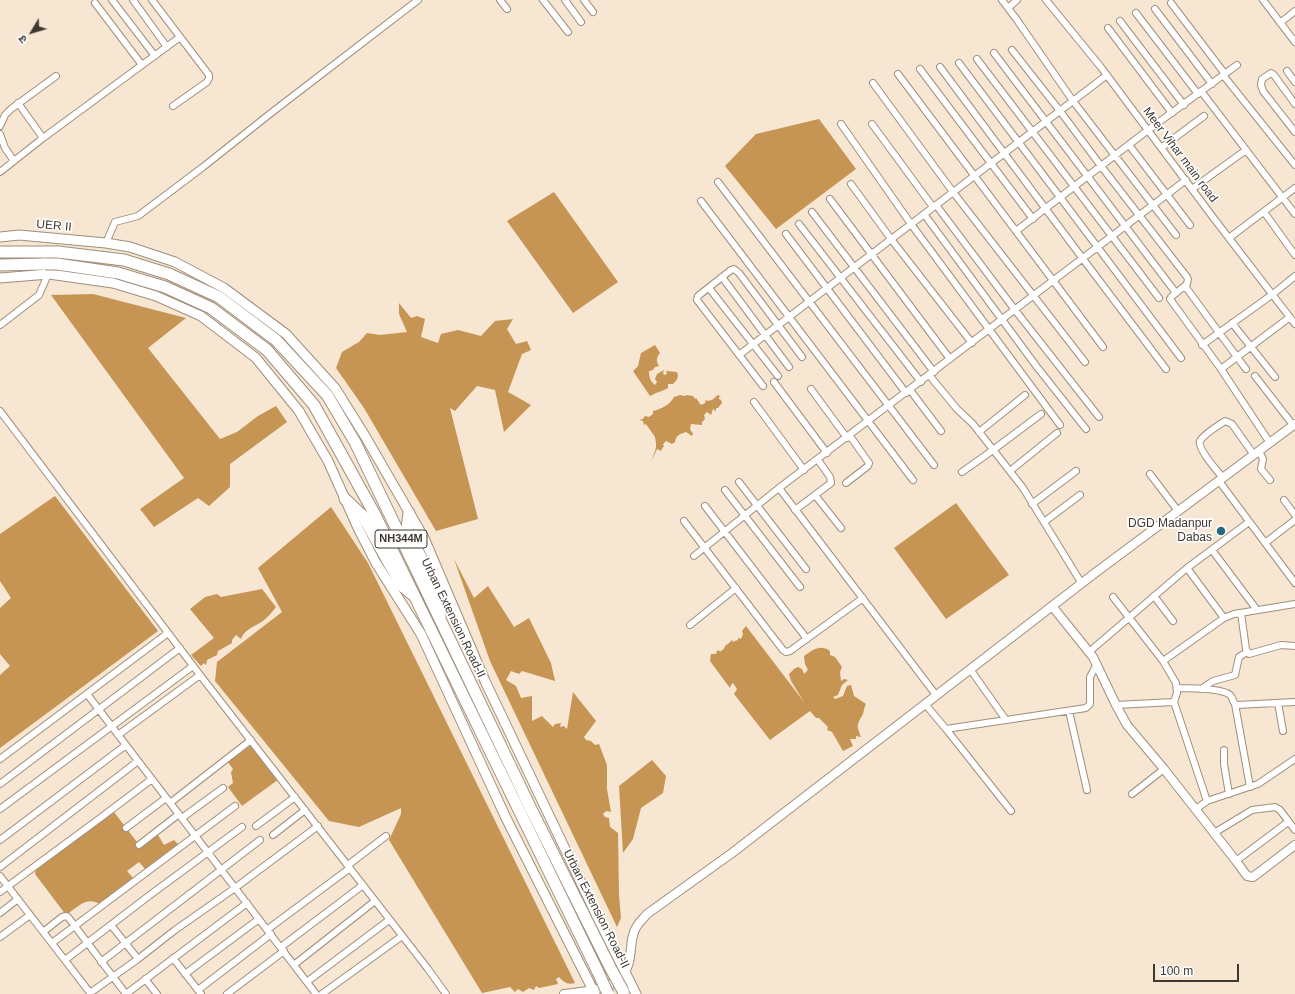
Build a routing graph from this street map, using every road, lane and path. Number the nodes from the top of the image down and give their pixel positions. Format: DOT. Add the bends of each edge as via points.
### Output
graph roads {
  1 [pos="112,0"];
  2 [pos="132,0"];
  3 [pos="152,0"];
  4 [pos="418,0"];
  5 [pos="500,0"];
  6 [pos="543,0"];
  7 [pos="565,0"];
  8 [pos="584,0"];
  9 [pos="1002,0"];
  10 [pos="1017,0"];
  11 [pos="1046,0"];
  12 [pos="1263,0"];
  13 [pos="96,3"];
  14 [pos="1171,3"];
  15 [pos="1008,8"];
  16 [pos="507,9"];
  17 [pos="1155,9"];
  18 [pos="1295,11"];
  19 [pos="593,12"];
  20 [pos="1136,13"];
  21 [pos="1120,21"];
  22 [pos="581,22"];
  23 [pos="1280,23"];
  24 [pos="1108,28"];
  25 [pos="1295,30"];
  26 [pos="568,32"];
  27 [pos="1289,34"];
  28 [pos="180,37"];
  29 [pos="1295,42"];
  30 [pos="167,47"];
  31 [pos="1012,50"];
  32 [pos="994,54"];
  33 [pos="155,56"];
  34 [pos="977,59"];
  35 [pos="959,63"];
  36 [pos="1237,64"];
  37 [pos="142,65"];
  38 [pos="940,67"];
  39 [pos="920,69"];
  40 [pos="1287,71"];
  41 [pos="898,74"];
  42 [pos="1224,74"];
  43 [pos="1107,75"];
  44 [pos="56,76"];
  45 [pos="1295,82"];
  46 [pos="873,83"];
  47 [pos="1212,84"];
  48 [pos="1200,92"];
  49 [pos="1073,101"];
  50 [pos="18,103"];
  51 [pos="1295,104"];
  52 [pos="1184,105"];
  53 [pos="173,106"];
  54 [pos="1060,111"];
  55 [pos="1172,113"];
  56 [pos="1204,116"];
  57 [pos="1045,122"];
  58 [pos="841,124"];
  59 [pos="872,124"];
  60 [pos="0,126"];
  61 [pos="1148,130"];
  62 [pos="1294,130"];
  63 [pos="1033,131"];
  64 [pos="0,134"];
  65 [pos="43,138"];
  66 [pos="1019,142"];
  67 [pos="1129,145"];
  68 [pos="1161,148"];
  69 [pos="1246,150"];
  70 [pos="1005,153"];
  71 [pos="1115,156"];
  72 [pos="14,161"];
  73 [pos="991,163"];
  74 [pos="1295,165"];
  75 [pos="1101,166"];
  76 [pos="0,172"];
  77 [pos="975,176"];
  78 [pos="1088,176"];
  79 [pos="1186,180"];
  80 [pos="718,182"];
  81 [pos="851,184"];
  82 [pos="1074,187"];
  83 [pos="1295,188"];
  84 [pos="1192,189"];
  85 [pos="953,192"];
  86 [pos="1166,195"];
  87 [pos="1060,198"];
  88 [pos="1282,198"];
  89 [pos="830,199"];
  90 [pos="701,201"];
  91 [pos="934,206"];
  92 [pos="1153,206"];
  93 [pos="1045,209"];
  94 [pos="812,212"];
  95 [pos="1264,212"];
  96 [pos="1295,213"];
  97 [pos="924,214"];
  98 [pos="1139,216"];
  99 [pos="1033,219"];
  100 [pos="799,224"];
  101 [pos="911,224"];
  102 [pos="1190,225"];
  103 [pos="1126,226"];
  104 [pos="1016,231"];
  105 [pos="786,234"];
  106 [pos="1176,235"];
  107 [pos="0,237"];
  108 [pos="1112,237"];
  109 [pos="1229,238"];
  110 [pos="59,239"];
  111 [pos="891,239"];
  112 [pos="106,243"];
  113 [pos="1097,248"];
  114 [pos="0,252"];
  115 [pos="53,252"];
  116 [pos="871,254"];
  117 [pos="1295,255"];
  118 [pos="1082,259"];
  119 [pos="0,265"];
  120 [pos="50,266"];
  121 [pos="854,267"];
  122 [pos="1295,276"];
  123 [pos="722,277"];
  124 [pos="840,277"];
  125 [pos="0,278"];
  126 [pos="1054,281"];
  127 [pos="1185,286"];
  128 [pos="709,288"];
  129 [pos="826,288"];
  130 [pos="1176,293"];
  131 [pos="1273,294"];
  132 [pos="1034,296"];
  133 [pos="1159,298"];
  134 [pos="809,301"];
  135 [pos="1015,310"];
  136 [pos="789,316"];
  137 [pos="1290,317"];
  138 [pos="1002,320"];
  139 [pos="1232,323"];
  140 [pos="1295,324"];
  141 [pos="0,325"];
  142 [pos="778,325"];
  143 [pos="989,330"];
  144 [pos="1219,333"];
  145 [pos="765,335"];
  146 [pos="972,343"];
  147 [pos="753,344"];
  148 [pos="1202,345"];
  149 [pos="1251,346"];
  150 [pos="1103,347"];
  151 [pos="739,355"];
  152 [pos="802,357"];
  153 [pos="1237,357"];
  154 [pos="1181,358"];
  155 [pos="950,359"];
  156 [pos="1084,362"];
  157 [pos="789,367"];
  158 [pos="1166,369"];
  159 [pos="1246,369"];
  160 [pos="1220,370"];
  161 [pos="931,374"];
  162 [pos="778,376"];
  163 [pos="1255,376"];
  164 [pos="1275,377"];
  165 [pos="774,382"];
  166 [pos="920,382"];
  167 [pos="763,386"];
  168 [pos="811,389"];
  169 [pos="908,391"];
  170 [pos="1025,396"];
  171 [pos="754,402"];
  172 [pos="889,406"];
  173 [pos="0,411"];
  174 [pos="1042,414"];
  175 [pos="1099,417"];
  176 [pos="868,421"];
  177 [pos="1060,425"];
  178 [pos="1294,425"];
  179 [pos="1086,429"];
  180 [pos="941,432"];
  181 [pos="979,432"];
  182 [pos="1057,433"];
  183 [pos="848,437"];
  184 [pos="1270,443"];
  185 [pos="993,450"];
  186 [pos="827,453"];
  187 [pos="1256,453"];
  188 [pos="818,460"];
  189 [pos="934,465"];
  190 [pos="804,470"];
  191 [pos="1010,471"];
  192 [pos="1076,471"];
  193 [pos="962,472"];
  194 [pos="1150,474"];
  195 [pos="913,480"];
  196 [pos="1221,480"];
  197 [pos="1270,480"];
  198 [pos="739,482"];
  199 [pos="846,483"];
  200 [pos="779,488"];
  201 [pos="725,490"];
  202 [pos="816,495"];
  203 [pos="1080,495"];
  204 [pos="345,499"];
  205 [pos="1284,500"];
  206 [pos="1032,504"];
  207 [pos="705,506"];
  208 [pos="757,506"];
  209 [pos="795,510"];
  210 [pos="1178,512"];
  211 [pos="408,513"];
  212 [pos="1295,515"];
  213 [pos="745,516"];
  214 [pos="1295,520"];
  215 [pos="684,521"];
  216 [pos="1044,522"];
  217 [pos="1249,522"];
  218 [pos="841,528"];
  219 [pos="725,531"];
  220 [pos="1265,543"];
  221 [pos="705,547"];
  222 [pos="1212,550"];
  223 [pos="694,556"];
  224 [pos="1187,568"];
  225 [pos="806,569"];
  226 [pos="1295,583"];
  227 [pos="1082,584"];
  228 [pos="800,587"];
  229 [pos="736,588"];
  230 [pos="1154,596"];
  231 [pos="1113,597"];
  232 [pos="417,598"];
  233 [pos="864,598"];
  234 [pos="1295,604"];
  235 [pos="1052,606"];
  236 [pos="1257,610"];
  237 [pos="1241,613"];
  238 [pos="1128,617"];
  239 [pos="1224,618"];
  240 [pos="440,620"];
  241 [pos="1173,621"];
  242 [pos="690,625"];
  243 [pos="168,632"];
  244 [pos="807,639"];
  245 [pos="1295,646"];
  246 [pos="180,648"];
  247 [pos="1089,652"];
  248 [pos="1248,652"];
  249 [pos="1163,661"];
  250 [pos="1097,664"];
  251 [pos="193,666"];
  252 [pos="970,669"];
  253 [pos="200,675"];
  254 [pos="1177,688"];
  255 [pos="1201,689"];
  256 [pos="87,694"];
  257 [pos="936,695"];
  258 [pos="1174,702"];
  259 [pos="1295,702"];
  260 [pos="1278,703"];
  261 [pos="925,704"];
  262 [pos="1234,704"];
  263 [pos="1116,705"];
  264 [pos="98,709"];
  265 [pos="1069,711"];
  266 [pos="1006,720"];
  267 [pos="111,726"];
  268 [pos="946,729"];
  269 [pos="1283,731"];
  270 [pos="118,735"];
  271 [pos="251,740"];
  272 [pos="126,745"];
  273 [pos="1224,750"];
  274 [pos="0,759"];
  275 [pos="1295,759"];
  276 [pos="138,761"];
  277 [pos="1164,769"];
  278 [pos="152,779"];
  279 [pos="0,784"];
  280 [pos="1250,787"];
  281 [pos="223,788"];
  282 [pos="1087,790"];
  283 [pos="1132,794"];
  284 [pos="1229,794"];
  285 [pos="295,796"];
  286 [pos="166,798"];
  287 [pos="1207,801"];
  288 [pos="170,803"];
  289 [pos="235,806"];
  290 [pos="0,809"];
  291 [pos="305,810"];
  292 [pos="1196,810"];
  293 [pos="1011,811"];
  294 [pos="180,816"];
  295 [pos="1288,822"];
  296 [pos="256,826"];
  297 [pos="318,826"];
  298 [pos="242,827"];
  299 [pos="126,828"];
  300 [pos="1295,830"];
  301 [pos="1214,832"];
  302 [pos="273,834"];
  303 [pos="195,836"];
  304 [pos="386,836"];
  305 [pos="0,840"];
  306 [pos="260,840"];
  307 [pos="139,845"];
  308 [pos="1295,845"];
  309 [pos="208,852"];
  310 [pos="1236,860"];
  311 [pos="0,867"];
  312 [pos="349,867"];
  313 [pos="221,869"];
  314 [pos="0,876"];
  315 [pos="363,885"];
  316 [pos="8,886"];
  317 [pos="236,888"];
  318 [pos="0,892"];
  319 [pos="18,899"];
  320 [pos="375,901"];
  321 [pos="247,903"];
  322 [pos="0,913"];
  323 [pos="30,915"];
  324 [pos="259,919"];
  325 [pos="389,920"];
  326 [pos="111,925"];
  327 [pos="74,926"];
  328 [pos="43,932"];
  329 [pos="269,932"];
  330 [pos="402,936"];
  331 [pos="0,937"];
  332 [pos="52,943"];
  333 [pos="126,943"];
  334 [pos="87,944"];
  335 [pos="283,949"];
  336 [pos="173,958"];
  337 [pos="138,959"];
  338 [pos="65,960"];
  339 [pos="101,962"];
  340 [pos="294,964"];
  341 [pos="626,972"];
  342 [pos="185,974"];
  343 [pos="113,977"];
  344 [pos="146,979"];
  345 [pos="308,981"];
  346 [pos="200,992"];
  347 [pos="595,992"];
  348 [pos="623,993"];
  349 [pos="91,994"];
  350 [pos="126,994"];
  351 [pos="157,994"];
  352 [pos="227,994"];
  353 [pos="316,994"];
  354 [pos="322,994"];
  355 [pos="446,994"];
  356 [pos="564,994"];
  357 [pos="608,994"];
  358 [pos="636,994"];
  1 -- 33 [label="street"];
  2 -- 30 [label="street"];
  3 -- 28 [label="street"];
  4 -- 112 [label="street" via="138,216 115,222"];
  5 -- 16 [label="street"];
  6 -- 26 [label="street"];
  7 -- 22 [label="street"];
  8 -- 19 [label="street"];
  9 -- 15 [label="street"];
  10 -- 15 [label="street"];
  11 -- 43 [label="street, Meer Vihar main road"];
  12 -- 23 [label="street"];
  13 -- 37 [label="street"];
  14 -- 42 [label="street"];
  15 -- 49 [label="street"];
  17 -- 47 [label="street"];
  18 -- 23 [label="street"];
  20 -- 48 [label="street"];
  21 -- 52 [label="street"];
  23 -- 27 [label="street"];
  24 -- 55 [label="street"];
  25 -- 27 [label="street"];
  27 -- 29 [label="street"];
  28 -- 30 [label="street"];
  28 -- 53 [label="street" via="209,78 204,85"];
  30 -- 33 [label="street"];
  31 -- 54 [label="street"];
  32 -- 57 [label="street"];
  33 -- 37 [label="street"];
  34 -- 63 [label="street"];
  35 -- 66 [label="street"];
  36 -- 42 [label="street"];
  37 -- 65 [label="street"];
  38 -- 70 [label="street"];
  39 -- 73 [label="street"];
  40 -- 45 [label="street"];
  41 -- 77 [label="street"];
  42 -- 47 [label="street"];
  42 -- 74 [label="street"];
  43 -- 49 [label="street"];
  43 -- 61 [label="street, Meer Vihar main road"];
  44 -- 50 [label="street"];
  46 -- 85 [label="street"];
  47 -- 48 [label="street"];
  48 -- 52 [label="street"];
  48 -- 69 [label="street"];
  49 -- 54 [label="street"];
  49 -- 71 [label="street"];
  50 -- 60 [label="street" via="6,115"];
  50 -- 65 [label="street"];
  51 -- 62 [label="street" via="1274,75 1268,74 1262,79 1263,91"];
  52 -- 55 [label="street"];
  54 -- 57 [label="street"];
  54 -- 75 [label="street"];
  55 -- 61 [label="street"];
  56 -- 68 [label="street"];
  57 -- 63 [label="street"];
  57 -- 78 [label="street"];
  58 -- 101 [label="street"];
  59 -- 91 [label="street"];
  61 -- 67 [label="street"];
  61 -- 68 [label="street, Meer Vihar main road"];
  63 -- 66 [label="street"];
  63 -- 82 [label="street"];
  64 -- 72 [label="street" via="5,148"];
  65 -- 72 [label="street"];
  66 -- 70 [label="street"];
  66 -- 87 [label="street"];
  67 -- 71 [label="street"];
  67 -- 86 [label="street"];
  68 -- 79 [label="street, Meer Vihar main road"];
  69 -- 84 [label="street"];
  69 -- 88 [label="street"];
  70 -- 73 [label="street"];
  70 -- 93 [label="street"];
  71 -- 75 [label="street"];
  71 -- 92 [label="street"];
  72 -- 76 [label="street"];
  73 -- 77 [label="street"];
  73 -- 99 [label="street"];
  75 -- 78 [label="street"];
  75 -- 98 [label="street"];
  77 -- 85 [label="street"];
  77 -- 104 [label="street"];
  78 -- 82 [label="street"];
  78 -- 103 [label="street"];
  79 -- 84 [label="street, Meer Vihar main road"];
  79 -- 86 [label="street"];
  80 -- 134 [label="street"];
  81 -- 111 [label="street"];
  82 -- 87 [label="street"];
  82 -- 108 [label="street"];
  83 -- 88 [label="street"];
  84 -- 109 [label="street, Meer Vihar main road"];
  85 -- 91 [label="street"];
  85 -- 132 [label="street"];
  86 -- 92 [label="street"];
  86 -- 102 [label="street"];
  87 -- 93 [label="street"];
  87 -- 113 [label="street"];
  88 -- 95 [label="street"];
  88 -- 96 [label="street"];
  89 -- 116 [label="street"];
  90 -- 136 [label="street"];
  91 -- 97 [label="street"];
  91 -- 135 [label="street"];
  92 -- 98 [label="street"];
  92 -- 106 [label="street"];
  93 -- 99 [label="street"];
  93 -- 118 [label="street"];
  94 -- 121 [label="street"];
  95 -- 109 [label="street"];
  95 -- 117 [label="street"];
  97 -- 101 [label="street"];
  97 -- 138 [label="street"];
  98 -- 103 [label="street"];
  98 -- 127 [label="street" via="1187,277 1188,282"];
  99 -- 104 [label="street"];
  100 -- 124 [label="street"];
  101 -- 111 [label="street"];
  101 -- 143 [label="street"];
  103 -- 108 [label="street"];
  103 -- 130 [label="street"];
  104 -- 126 [label="street"];
  105 -- 129 [label="street"];
  107 -- 110 [label="main road, UER II"];
  108 -- 113 [label="street"];
  108 -- 133 [label="street"];
  109 -- 131 [label="street, Meer Vihar main road"];
  110 -- 112 [label="main road, UER II"];
  110 -- 115 [label="street"];
  111 -- 116 [label="street"];
  111 -- 146 [label="street"];
  112 -- 211 [label="main road, UER II" via="130,247 175,262 224,288 286,334 335,388"];
  113 -- 118 [label="street"];
  113 -- 154 [label="street"];
  114 -- 115 [label="highway, Urban Extension Road-II / NH344M"];
  115 -- 120 [label="street"];
  115 -- 240 [label="highway, Urban Extension Road-II / NH344M" via="124,260 170,274 219,297 276,340 327,395 355,442"];
  116 -- 121 [label="street"];
  116 -- 155 [label="street"];
  118 -- 126 [label="street"];
  118 -- 158 [label="street"];
  119 -- 120 [label="highway, Urban Extension Road-II / NH344M"];
  120 -- 125 [label="main road"];
  120 -- 141 [label="street" via="39,295"];
  120 -- 204 [label="main road" via="156,296 201,316 256,358 299,410 328,460"];
  120 -- 232 [label="highway, Urban Extension Road-II / NH344M" via="118,273 165,287 212,308 267,350 314,405 374,512"];
  121 -- 124 [label="street"];
  121 -- 161 [label="street"];
  122 -- 131 [label="street"];
  123 -- 128 [label="street"];
  123 -- 142 [label="street" via="731,270 736,270"];
  123 -- 145 [label="street"];
  124 -- 129 [label="street"];
  124 -- 166 [label="street"];
  126 -- 132 [label="street"];
  126 -- 150 [label="street"];
  127 -- 130 [label="street"];
  127 -- 144 [label="street"];
  128 -- 147 [label="street"];
  128 -- 151 [label="street" via="698,296 697,300"];
  129 -- 134 [label="street"];
  129 -- 169 [label="street"];
  130 -- 148 [label="street" via="1170,299"];
  131 -- 137 [label="street, Meer Vihar main road"];
  131 -- 139 [label="street"];
  132 -- 135 [label="street"];
  132 -- 156 [label="street"];
  134 -- 136 [label="street"];
  134 -- 172 [label="street"];
  135 -- 138 [label="street"];
  135 -- 175 [label="street"];
  136 -- 142 [label="street"];
  136 -- 176 [label="street"];
  137 -- 140 [label="street, Meer Vihar main road"];
  137 -- 149 [label="street"];
  138 -- 143 [label="street"];
  138 -- 179 [label="street"];
  139 -- 144 [label="street"];
  139 -- 149 [label="street"];
  142 -- 145 [label="street"];
  142 -- 152 [label="street"];
  143 -- 146 [label="street"];
  143 -- 177 [label="street"];
  144 -- 148 [label="street"];
  144 -- 153 [label="street"];
  145 -- 147 [label="street"];
  145 -- 157 [label="street"];
  146 -- 155 [label="street"];
  147 -- 151 [label="street"];
  147 -- 162 [label="street"];
  148 -- 160 [label="street"];
  149 -- 153 [label="street"];
  149 -- 164 [label="street"];
  151 -- 167 [label="street"];
  153 -- 159 [label="street"];
  153 -- 160 [label="street"];
  155 -- 161 [label="street"];
  160 -- 184 [label="street"];
  161 -- 166 [label="street"];
  161 -- 181 [label="street" via="957,409"];
  163 -- 178 [label="street"];
  165 -- 186 [label="street"];
  166 -- 169 [label="street"];
  168 -- 183 [label="street"];
  169 -- 172 [label="street"];
  169 -- 180 [label="street"];
  170 -- 181 [label="street"];
  171 -- 190 [label="street"];
  172 -- 176 [label="street"];
  172 -- 189 [label="street"];
  173 -- 243 [label="street"];
  174 -- 185 [label="street"];
  176 -- 183 [label="street"];
  176 -- 195 [label="street"];
  178 -- 184 [label="main road"];
  181 -- 185 [label="street"];
  182 -- 191 [label="street"];
  183 -- 186 [label="street"];
  183 -- 199 [label="street" via="869,463"];
  184 -- 187 [label="main road"];
  185 -- 191 [label="street"];
  185 -- 193 [label="street"];
  186 -- 188 [label="street"];
  187 -- 196 [label="main road"];
  187 -- 196 [label="street" via="1232,424 1225,421 1218,425 1200,441 1200,444"];
  187 -- 197 [label="street" via="1263,459 1261,469"];
  188 -- 190 [label="street"];
  188 -- 202 [label="street" via="831,480 829,485"];
  190 -- 200 [label="street"];
  191 -- 206 [label="street"];
  192 -- 206 [label="street"];
  194 -- 210 [label="street"];
  196 -- 210 [label="main road"];
  196 -- 217 [label="street"];
  198 -- 208 [label="street"];
  200 -- 208 [label="street"];
  200 -- 209 [label="street"];
  201 -- 213 [label="street"];
  202 -- 209 [label="street"];
  202 -- 218 [label="street"];
  203 -- 216 [label="street"];
  204 -- 232 [label="highway" via="363,516 401,585"];
  204 -- 347 [label="main road" via="376,563 421,634 506,818"];
  205 -- 212 [label="street"];
  206 -- 216 [label="street"];
  207 -- 219 [label="street"];
  208 -- 213 [label="street"];
  208 -- 225 [label="street"];
  209 -- 233 [label="street"];
  210 -- 227 [label="main road"];
  211 -- 240 [label="highway" via="407,528 441,600"];
  211 -- 341 [label="main road, UER II" via="424,538 485,681"];
  213 -- 219 [label="street"];
  213 -- 228 [label="street"];
  214 -- 220 [label="street"];
  215 -- 221 [label="street"];
  216 -- 227 [label="street"];
  217 -- 220 [label="street"];
  217 -- 222 [label="street"];
  219 -- 221 [label="street"];
  219 -- 244 [label="street"];
  220 -- 226 [label="street"];
  221 -- 223 [label="street"];
  221 -- 229 [label="street"];
  222 -- 224 [label="street"];
  222 -- 236 [label="street"];
  224 -- 230 [label="street"];
  224 -- 239 [label="street"];
  227 -- 235 [label="main road"];
  229 -- 242 [label="street"];
  229 -- 244 [label="street" via="783,650 790,651"];
  230 -- 238 [label="street"];
  230 -- 241 [label="street"];
  231 -- 238 [label="street"];
  232 -- 357 [label="highway, Urban Extension Road-II / NH344M, bridge"];
  233 -- 244 [label="street"];
  233 -- 257 [label="street"];
  234 -- 236 [label="street"];
  235 -- 247 [label="main road"];
  235 -- 252 [label="main road"];
  236 -- 237 [label="street"];
  237 -- 239 [label="street"];
  237 -- 248 [label="street"];
  238 -- 247 [label="street"];
  238 -- 249 [label="street"];
  239 -- 249 [label="street"];
  240 -- 348 [label="highway, Urban Extension Road-II / NH344M, bridge"];
  243 -- 246 [label="street"];
  243 -- 256 [label="street"];
  245 -- 248 [label="street" via="1281,645 1252,654"];
  246 -- 251 [label="street"];
  246 -- 264 [label="street"];
  247 -- 250 [label="main road"];
  248 -- 255 [label="street" via="1239,656 1235,675 1213,681"];
  249 -- 254 [label="street"];
  250 -- 263 [label="main road"];
  250 -- 265 [label="street" via="1090,677 1090,704 1086,708"];
  251 -- 253 [label="street"];
  251 -- 267 [label="street"];
  252 -- 257 [label="main road"];
  252 -- 266 [label="street"];
  253 -- 270 [label="street"];
  253 -- 271 [label="street"];
  254 -- 255 [label="street"];
  254 -- 258 [label="street"];
  255 -- 262 [label="street" via="1230,695"];
  256 -- 264 [label="street"];
  256 -- 274 [label="street"];
  257 -- 261 [label="main road"];
  258 -- 263 [label="street"];
  258 -- 287 [label="street"];
  259 -- 260 [label="street"];
  260 -- 262 [label="street"];
  260 -- 269 [label="street"];
  261 -- 268 [label="street"];
  261 -- 341 [label="main road" via="732,853 647,914 636,926 633,934"];
  262 -- 280 [label="street"];
  263 -- 277 [label="main road" via="1127,725"];
  264 -- 267 [label="street"];
  264 -- 279 [label="street"];
  265 -- 266 [label="street"];
  265 -- 282 [label="street"];
  266 -- 268 [label="street"];
  267 -- 270 [label="street"];
  267 -- 290 [label="street"];
  268 -- 293 [label="street"];
  270 -- 272 [label="street"];
  271 -- 285 [label="street"];
  271 -- 288 [label="street"];
  272 -- 276 [label="street"];
  272 -- 305 [label="street"];
  273 -- 284 [label="street"];
  275 -- 280 [label="street"];
  276 -- 278 [label="street"];
  276 -- 311 [label="street"];
  277 -- 283 [label="street"];
  277 -- 292 [label="main road"];
  278 -- 286 [label="street"];
  278 -- 316 [label="street"];
  280 -- 284 [label="street"];
  281 -- 294 [label="street"];
  284 -- 287 [label="street"];
  285 -- 291 [label="street"];
  285 -- 296 [label="street"];
  286 -- 288 [label="street"];
  286 -- 299 [label="street"];
  287 -- 292 [label="street"];
  288 -- 294 [label="street"];
  289 -- 303 [label="street"];
  291 -- 297 [label="street"];
  291 -- 302 [label="street"];
  292 -- 301 [label="main road"];
  294 -- 303 [label="street"];
  294 -- 307 [label="street"];
  295 -- 300 [label="street"];
  295 -- 301 [label="street" via="1277,808 1254,810"];
  295 -- 310 [label="street"];
  297 -- 312 [label="street"];
  297 -- 317 [label="street"];
  298 -- 309 [label="street"];
  301 -- 310 [label="main road"];
  303 -- 309 [label="street"];
  303 -- 327 [label="street"];
  304 -- 312 [label="street"];
  306 -- 313 [label="street"];
  308 -- 310 [label="main road" via="1252,878 1247,876"];
  309 -- 313 [label="street"];
  309 -- 326 [label="street"];
  312 -- 315 [label="street"];
  312 -- 329 [label="street"];
  313 -- 317 [label="street"];
  313 -- 333 [label="street"];
  314 -- 316 [label="street"];
  315 -- 320 [label="street"];
  315 -- 335 [label="street"];
  316 -- 318 [label="street"];
  316 -- 319 [label="street"];
  317 -- 321 [label="street"];
  317 -- 337 [label="street"];
  319 -- 322 [label="street"];
  319 -- 323 [label="street"];
  320 -- 325 [label="street"];
  320 -- 340 [label="street"];
  321 -- 324 [label="street"];
  321 -- 336 [label="street"];
  323 -- 328 [label="street"];
  323 -- 331 [label="street"];
  324 -- 329 [label="street"];
  324 -- 342 [label="street"];
  325 -- 330 [label="street"];
  325 -- 345 [label="street"];
  326 -- 333 [label="street"];
  326 -- 334 [label="street"];
  327 -- 328 [label="street" via="68,917 64,916"];
  327 -- 332 [label="street"];
  327 -- 334 [label="street"];
  328 -- 332 [label="street"];
  329 -- 335 [label="street"];
  329 -- 346 [label="street"];
  330 -- 354 [label="street"];
  330 -- 355 [label="street"];
  332 -- 338 [label="street"];
  333 -- 337 [label="street"];
  333 -- 339 [label="street"];
  334 -- 338 [label="street"];
  334 -- 339 [label="street"];
  335 -- 340 [label="street"];
  335 -- 352 [label="street"];
  336 -- 342 [label="street"];
  336 -- 344 [label="street"];
  337 -- 343 [label="street"];
  338 -- 349 [label="street"];
  339 -- 343 [label="street"];
  340 -- 345 [label="street"];
  341 -- 347 [label="main road" via="618,980"];
  341 -- 358 [label="main road, UER II"];
  342 -- 346 [label="street"];
  343 -- 349 [label="street"];
  343 -- 350 [label="street"];
  344 -- 350 [label="street"];
  344 -- 351 [label="street"];
  345 -- 353 [label="street"];
  347 -- 356 [label="main road"];
}
